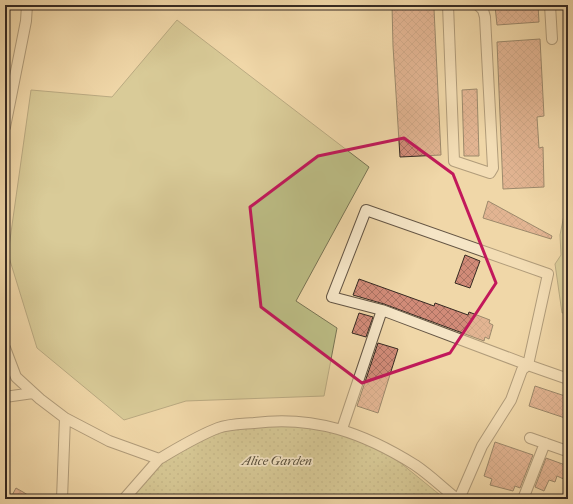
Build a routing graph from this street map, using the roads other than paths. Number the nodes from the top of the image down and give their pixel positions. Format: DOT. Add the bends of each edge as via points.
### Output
graph roads {
  1 [pos="27,5"];
  2 [pos="448,5"];
  3 [pos="478,5"];
  4 [pos="550,5"];
  5 [pos="552,39"];
  6 [pos="5,127"];
  7 [pos="382,310"];
  8 [pos="5,348"];
  9 [pos="528,365"];
  10 [pos="568,379"];
  11 [pos="34,393"];
  12 [pos="5,397"];
  13 [pos="65,418"];
  14 [pos="342,429"];
  15 [pos="530,438"];
  16 [pos="545,443"];
  17 [pos="564,450"];
  18 [pos="159,459"];
  19 [pos="62,499"];
  20 [pos="124,499"];
  21 [pos="458,499"];
  22 [pos="523,499"];
  1 -- 6 [label="street"];
  2 -- 3 [label="street" via="454,161 490,173 493,168 484,17 483,10"];
  4 -- 5 [label="street"];
  7 -- 9 [label="street"];
  7 -- 9 [label="street" via="332,297 366,210 548,274"];
  7 -- 14 [label="street"];
  8 -- 11 [label="street" via="16,377"];
  9 -- 10 [label="street"];
  9 -- 21 [label="street" via="522,370 511,400 482,446"];
  11 -- 12 [label="street"];
  11 -- 13 [label="street"];
  13 -- 18 [label="street" via="109,441"];
  13 -- 19 [label="street"];
  14 -- 18 [label="street" via="278,420 220,427"];
  14 -- 21 [label="street" via="371,439 416,466"];
  15 -- 16 [label="street"];
  16 -- 17 [label="street"];
  16 -- 22 [label="street"];
  18 -- 20 [label="street"];
}
